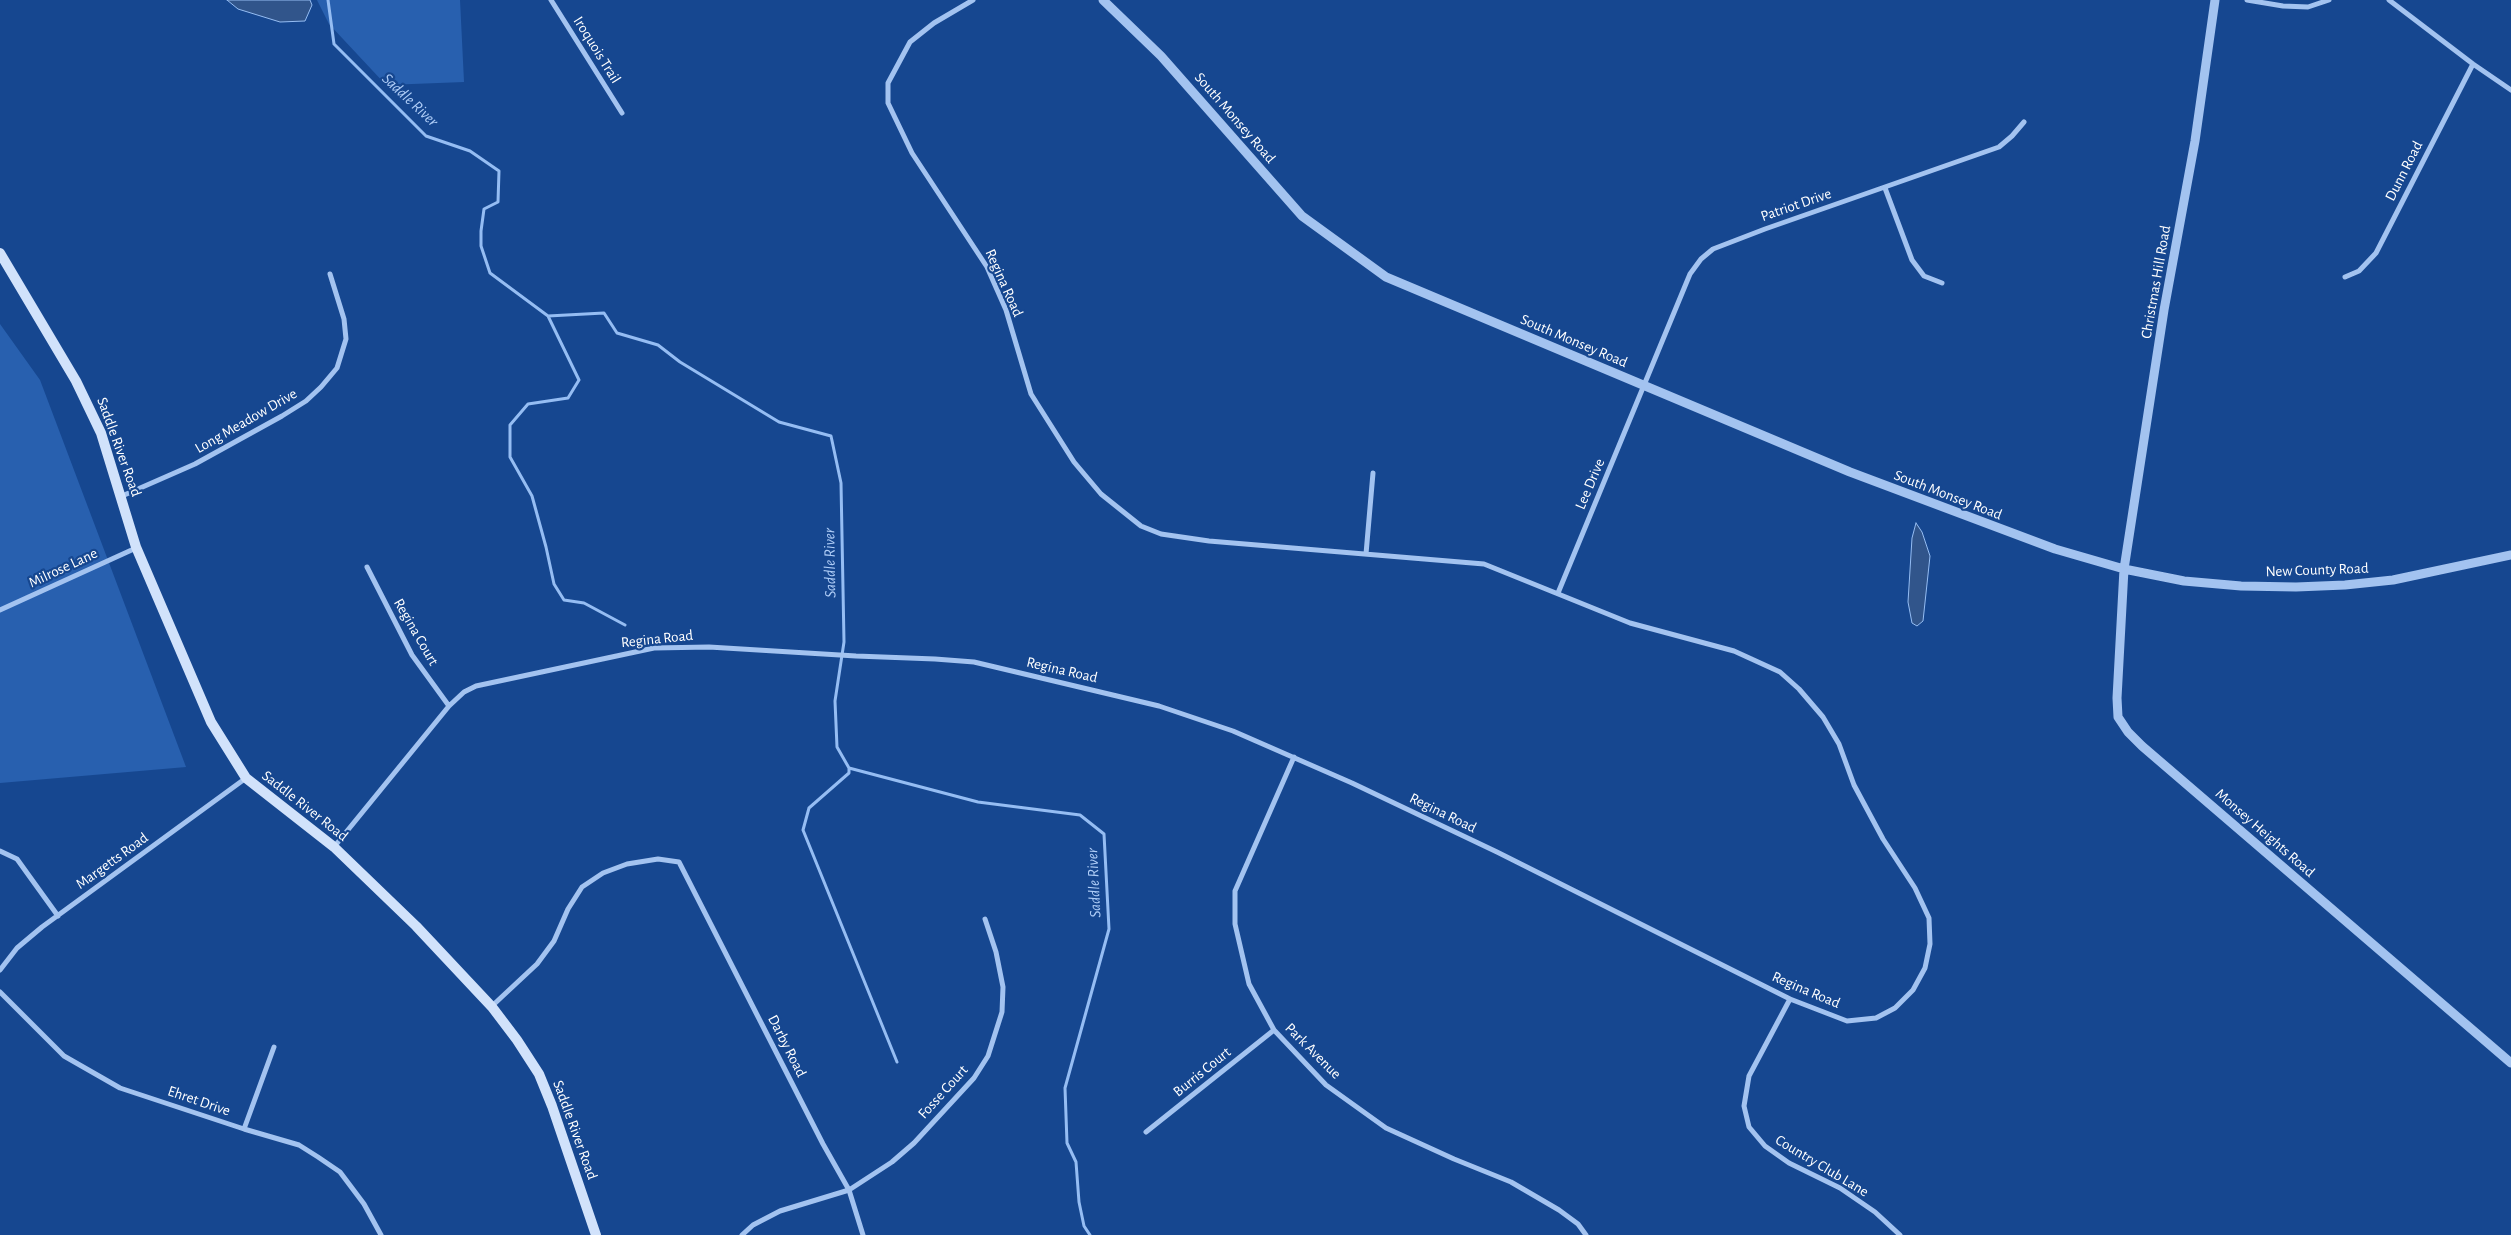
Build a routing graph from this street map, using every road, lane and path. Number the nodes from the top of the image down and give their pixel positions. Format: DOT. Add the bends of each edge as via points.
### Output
graph roads {
  1 [pos="551,0"];
  2 [pos="973,0"];
  3 [pos="1104,0"];
  4 [pos="2215,0"];
  5 [pos="2247,0"];
  6 [pos="2329,0"];
  7 [pos="2390,0"];
  8 [pos="2473,64"];
  9 [pos="2511,90"];
  10 [pos="622,113"];
  11 [pos="2024,122"];
  12 [pos="1885,188"];
  13 [pos="0,253"];
  14 [pos="330,274"];
  15 [pos="2345,277"];
  16 [pos="1942,283"];
  17 [pos="1644,385"];
  18 [pos="1373,473"];
  19 [pos="122,496"];
  20 [pos="136,547"];
  21 [pos="1366,554"];
  22 [pos="2511,555"];
  23 [pos="367,567"];
  24 [pos="2124,568"];
  25 [pos="1558,593"];
  26 [pos="0,610"];
  27 [pos="449,706"];
  28 [pos="1294,757"];
  29 [pos="246,778"];
  30 [pos="334,847"];
  31 [pos="0,852"];
  32 [pos="58,916"];
  33 [pos="985,919"];
  34 [pos="0,970"];
  35 [pos="0,992"];
  36 [pos="1790,999"];
  37 [pos="492,1007"];
  38 [pos="1274,1030"];
  39 [pos="274,1047"];
  40 [pos="2511,1063"];
  41 [pos="244,1129"];
  42 [pos="1146,1132"];
  43 [pos="849,1190"];
  44 [pos="381,1235"];
  45 [pos="596,1235"];
  46 [pos="742,1235"];
  47 [pos="863,1235"];
  48 [pos="1586,1235"];
  49 [pos="1900,1235"];
  1 -- 10 [label="street, Iroquois Trail"];
  2 -- 21 [label="street, Regina Road" via="910,42 888,83 888,103 912,153 987,268 1006,310 1031,394 1074,462 1101,494 1141,526 1161,534"];
  3 -- 17 [label="street, South Monsey Road" via="1161,56 1302,216 1386,277"];
  4 -- 24 [label="street, Christmas Hill Road" via="2197,132 2153,378"];
  5 -- 6 [label="street" via="2308,7"];
  7 -- 8 [label="street"];
  8 -- 9 [label="street"];
  8 -- 15 [label="street, Dunn Road" via="2376,253 2359,271"];
  11 -- 12 [label="street, Patriot Drive" via="1999,147"];
  12 -- 16 [label="street" via="1912,260 1924,276"];
  12 -- 17 [label="street, Patriot Drive" via="1713,249 1690,274"];
  13 -- 19 [label="main road, Saddle River Road" via="76,380 101,434"];
  14 -- 19 [label="street, Long Meadow Drive" via="344,319 346,339 337,368 321,387 282,416 195,464"];
  17 -- 24 [label="street, South Monsey Road" via="1926,502 2055,549"];
  17 -- 25 [label="street, Lee Drive"];
  18 -- 21 [label="street"];
  19 -- 20 [label="main road, Saddle River Road"];
  20 -- 26 [label="street, Milrose Lane"];
  20 -- 29 [label="main road, Saddle River Road" via="211,722"];
  21 -- 25 [label="street, Regina Road" via="1484,564"];
  22 -- 24 [label="street, New County Road" via="2393,580 2296,587 2184,580"];
  23 -- 27 [label="street, Regina Court" via="412,655"];
  24 -- 40 [label="street, Monsey Heights Road" via="2116,698 2118,717 2128,732"];
  25 -- 36 [label="street, Regina Road" via="1630,623 1734,651 1780,672 1824,717 1840,744 1854,785 1883,839 1915,888 1929,918 1930,944 1925,968 1913,990 1895,1008 1876,1018 1847,1021"];
  27 -- 28 [label="street, Regina Road" via="476,686 654,648 709,647 935,659 974,662 1159,706 1234,731"];
  27 -- 30 [label="street, Regina Road"];
  28 -- 36 [label="street, Regina Road" via="1498,852"];
  28 -- 38 [label="street, Park Avenue" via="1234,891 1234,924 1249,984"];
  29 -- 30 [label="main road, Saddle River Road"];
  29 -- 32 [label="street, Margetts Road"];
  30 -- 37 [label="main road, Saddle River Road" via="416,926"];
  31 -- 32 [label="street" via="17,859"];
  32 -- 34 [label="street, Margetts Road" via="17,948"];
  33 -- 43 [label="street, Fosse Court" via="1003,987 1002,1012 988,1056 974,1078 914,1143 892,1162"];
  35 -- 41 [label="street, Ehret Drive" via="64,1056 120,1088"];
  36 -- 49 [label="street, Country Club Lane" via="1749,1076 1744,1106 1749,1127 1765,1146 1790,1163 1840,1188 1875,1212"];
  37 -- 43 [label="street, Darby Road" via="537,964 554,941 582,887 602,873 627,864 665,860 679,862"];
  37 -- 45 [label="main road, Saddle River Road" via="539,1074"];
  38 -- 42 [label="street, Burris Court"];
  38 -- 48 [label="street, Park Avenue" via="1326,1085 1386,1128 1511,1182 1559,1210 1578,1224"];
  39 -- 41 [label="street"];
  41 -- 44 [label="street, Ehret Drive" via="299,1145 340,1172 364,1204"];
  43 -- 46 [label="street, Fosse Court" via="780,1211 752,1225"];
  43 -- 47 [label="street, Darby Road"];
}
